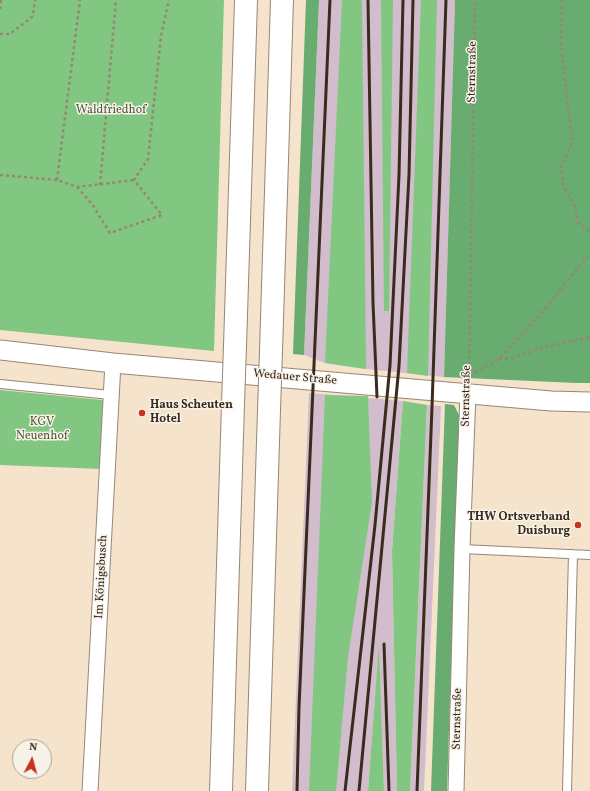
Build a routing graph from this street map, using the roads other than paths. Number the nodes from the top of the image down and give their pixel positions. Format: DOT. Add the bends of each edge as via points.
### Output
graph roads {
  1 [pos="246,0"];
  2 [pos="282,0"];
  3 [pos="0,350"];
  4 [pos="113,363"];
  5 [pos="0,384"];
  6 [pos="468,384"];
  7 [pos="111,395"];
  8 [pos="590,402"];
  9 [pos="462,549"];
  10 [pos="573,554"];
  11 [pos="590,555"];
  12 [pos="90,791"];
  13 [pos="221,791"];
  14 [pos="256,791"];
  15 [pos="456,791"];
  16 [pos="567,791"];
  1 -- 13 [label="highway, bridge"];
  2 -- 14 [label="highway, bridge"];
  3 -- 4 [label="street, Wedauer Straße"];
  4 -- 6 [label="street, Wedauer Straße"];
  4 -- 7 [label="street, Im Königsbusch"];
  5 -- 7 [label="lane"];
  6 -- 8 [label="street, Wedauer Straße" via="551,401"];
  6 -- 9 [label="street, Sternstraße"];
  7 -- 12 [label="street, Im Königsbusch"];
  9 -- 10 [label="lane"];
  9 -- 15 [label="street, Sternstraße"];
  10 -- 11 [label="lane"];
  10 -- 16 [label="lane"];
}
